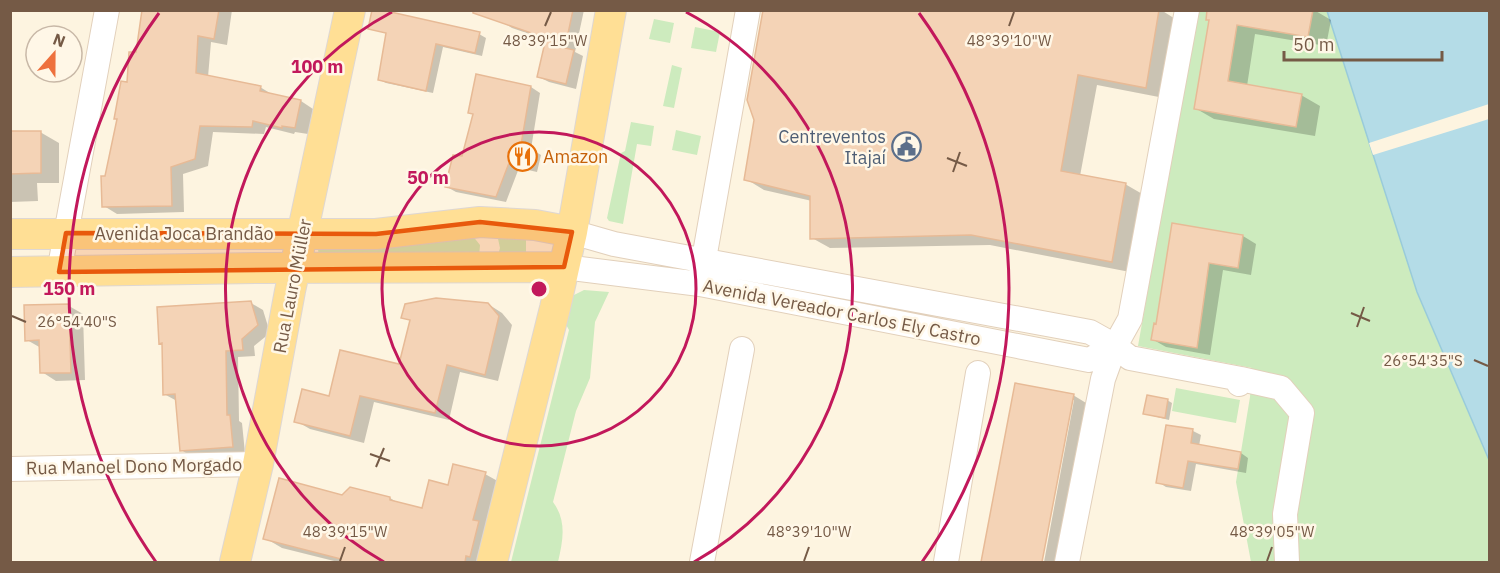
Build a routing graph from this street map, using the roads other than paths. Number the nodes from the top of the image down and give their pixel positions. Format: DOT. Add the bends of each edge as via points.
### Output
graph roads {
  1 [pos="107,10"];
  2 [pos="350,10"];
  3 [pos="611,10"];
  4 [pos="748,10"];
  5 [pos="1187,10"];
  6 [pos="480,222"];
  7 [pos="572,232"];
  8 [pos="66,233"];
  9 [pos="302,233"];
  10 [pos="10,234"];
  11 [pos="564,267"];
  12 [pos="295,268"];
  13 [pos="484,268"];
  14 [pos="10,272"];
  15 [pos="58,272"];
  16 [pos="702,272"];
  17 [pos="1115,346"];
  18 [pos="742,349"];
  19 [pos="978,373"];
  20 [pos="258,464"];
  21 [pos="10,469"];
  22 [pos="235,562"];
  23 [pos="492,562"];
  24 [pos="702,562"];
  25 [pos="946,562"];
  26 [pos="1067,562"];
  27 [pos="1287,562"];
  1 -- 8 [label="street"];
  2 -- 9 [label="main road, Rua Lauro Müller"];
  3 -- 7 [label="main road"];
  4 -- 16 [label="street"];
  5 -- 17 [label="street" via="1130,319"];
  6 -- 7 [label="main road, Avenida Joca Brandão"];
  6 -- 9 [label="main road, Avenida Joca Brandão" via="376,234"];
  6 -- 13 [label="main road" via="490,231 495,244"];
  7 -- 11 [label="main road"];
  7 -- 16 [label="street, Avenida Vereador Carlos Ely Castro"];
  8 -- 9 [label="main road, Avenida Joca Brandão"];
  8 -- 10 [label="main road, Avenida Joca Brandão"];
  8 -- 15 [label="street"];
  9 -- 12 [label="main road, Rua Lauro Müller"];
  11 -- 13 [label="main road, Avenida Joca Brandão"];
  11 -- 16 [label="street, Avenida Vereador Carlos Ely Castro"];
  11 -- 23 [label="main road"];
  12 -- 13 [label="main road, Avenida Joca Brandão"];
  12 -- 15 [label="main road, Avenida Joca Brandão"];
  12 -- 20 [label="main road, Rua Lauro Müller"];
  14 -- 15 [label="main road, Avenida Joca Brandão"];
  16 -- 17 [label="street, Avenida Vereador Carlos Ely Castro" via="1089,360"];
  17 -- 26 [label="street" via="1103,379"];
  17 -- 27 [label="street" via="1131,358 1281,388 1302,413 1286,514"];
  18 -- 24 [label="street"];
  19 -- 25 [label="street"];
  20 -- 21 [label="street, Rua Manoel Dono Morgado"];
  20 -- 22 [label="main road, Rua Lauro Müller"];
}
